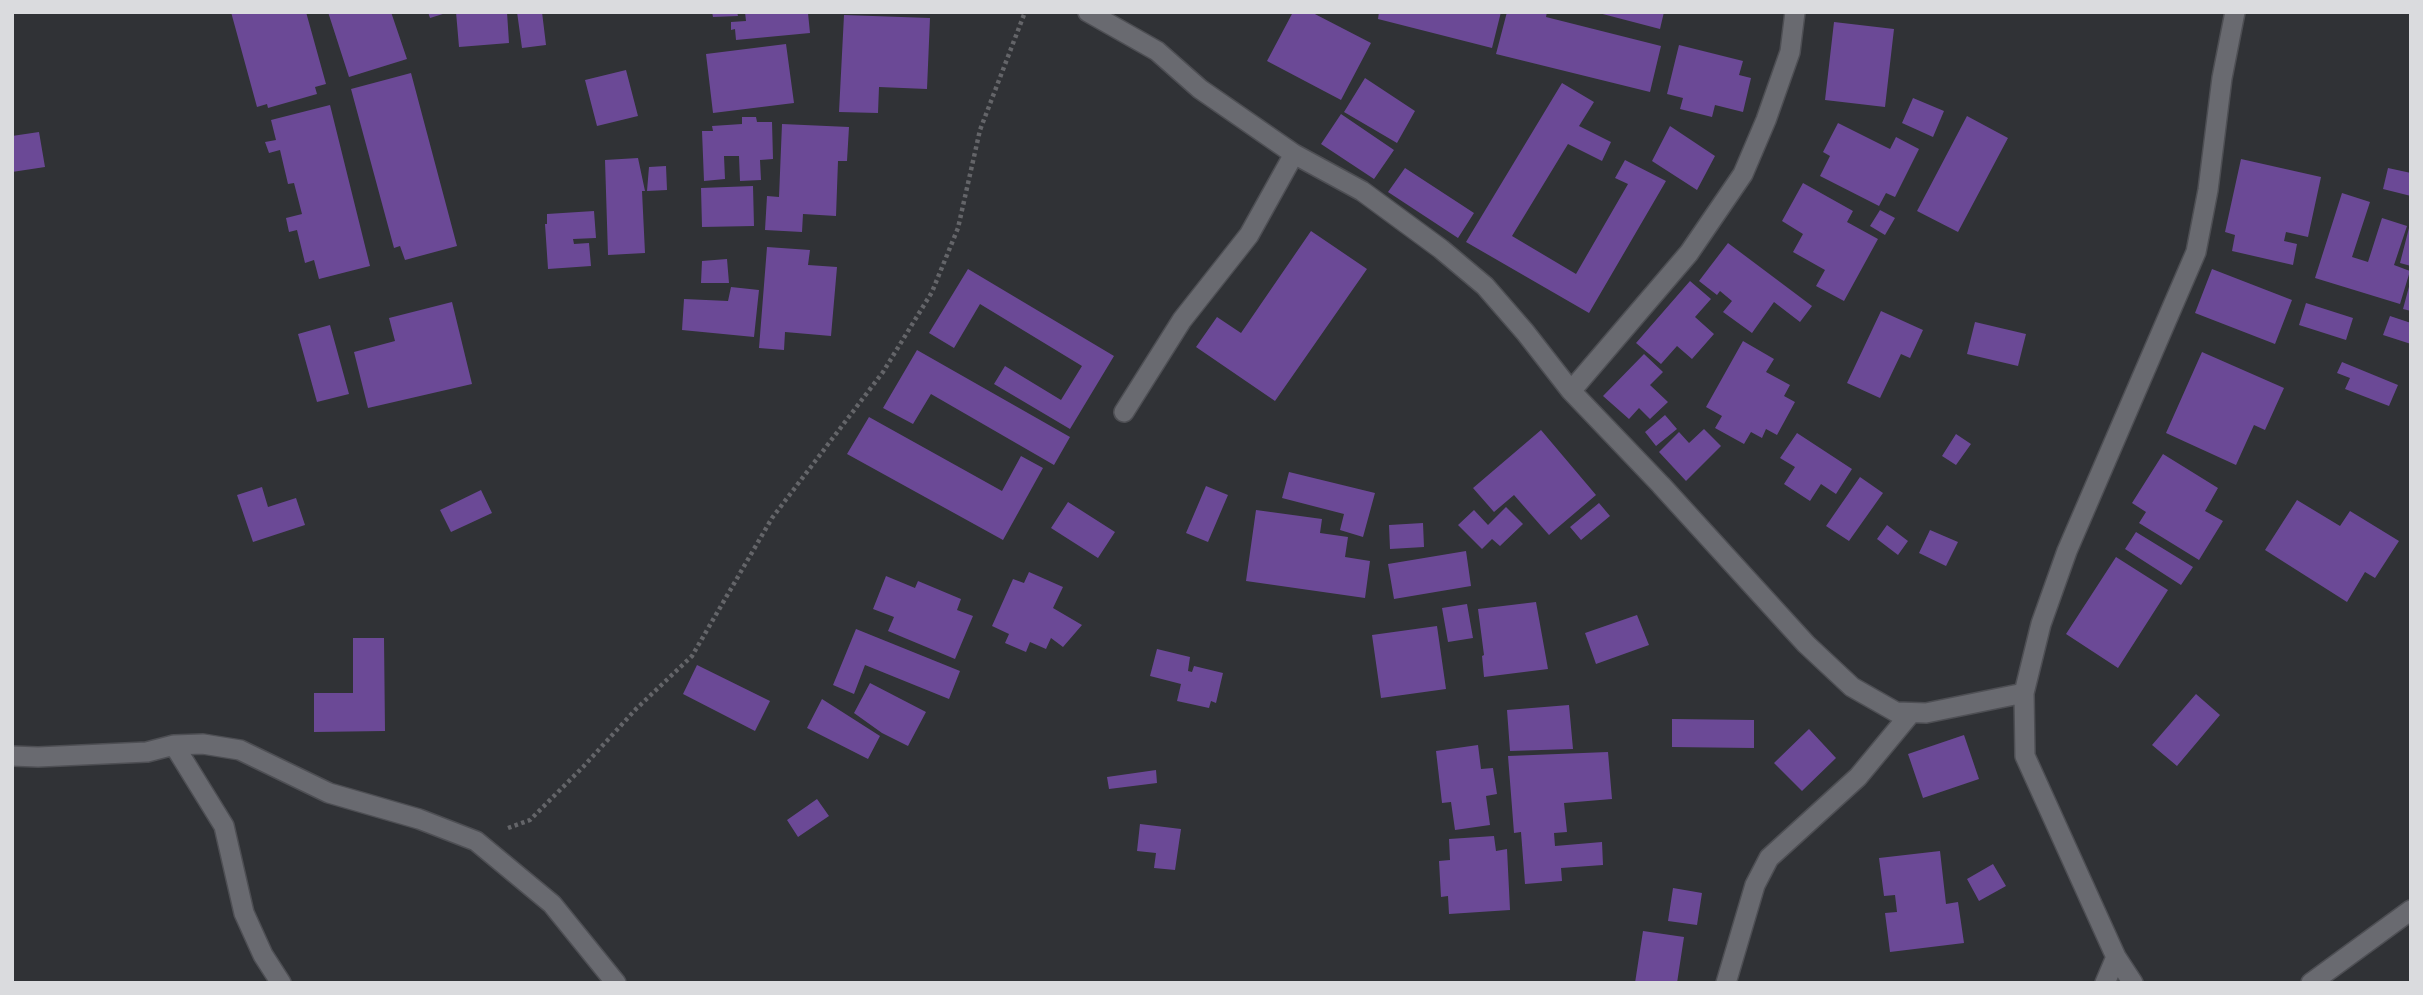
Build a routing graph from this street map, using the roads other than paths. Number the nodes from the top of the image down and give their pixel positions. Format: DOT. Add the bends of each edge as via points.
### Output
graph roads {
  1 [pos="1088,12"];
  2 [pos="1795,12"];
  3 [pos="2235,12"];
  4 [pos="1294,154"];
  5 [pos="1571,391"];
  6 [pos="1124,412"];
  7 [pos="2025,693"];
  8 [pos="1911,713"];
  9 [pos="174,745"];
  10 [pos="12,756"];
  11 [pos="2411,910"];
  12 [pos="2116,957"];
  13 [pos="281,983"];
  14 [pos="615,983"];
  15 [pos="1726,983"];
  16 [pos="2105,983"];
  17 [pos="2133,983"];
  18 [pos="2311,983"];
  1 -- 4 [label="street" via="1157,51 1200,89"];
  2 -- 5 [label="street" via="1790,52 1743,174 1689,253"];
  3 -- 7 [label="street" via="2196,252 2067,551 2040,624"];
  4 -- 5 [label="street" via="1362,191 1485,286"];
  4 -- 6 [label="street" via="1249,235 1182,320"];
  5 -- 8 [label="street" via="1806,644 1853,687 1896,712"];
  7 -- 8 [label="street" via="1950,710"];
  7 -- 12 [label="street" via="2025,756"];
  8 -- 15 [label="street" via="1858,777 1769,858 1755,885"];
  9 -- 10 [label="street" via="147,752"];
  9 -- 13 [label="street" via="224,826 244,913"];
  9 -- 14 [label="street" via="240,750 329,793 476,841 552,904"];
  11 -- 18 [label="street"];
  12 -- 16 [label="street"];
  12 -- 17 [label="street"];
}
